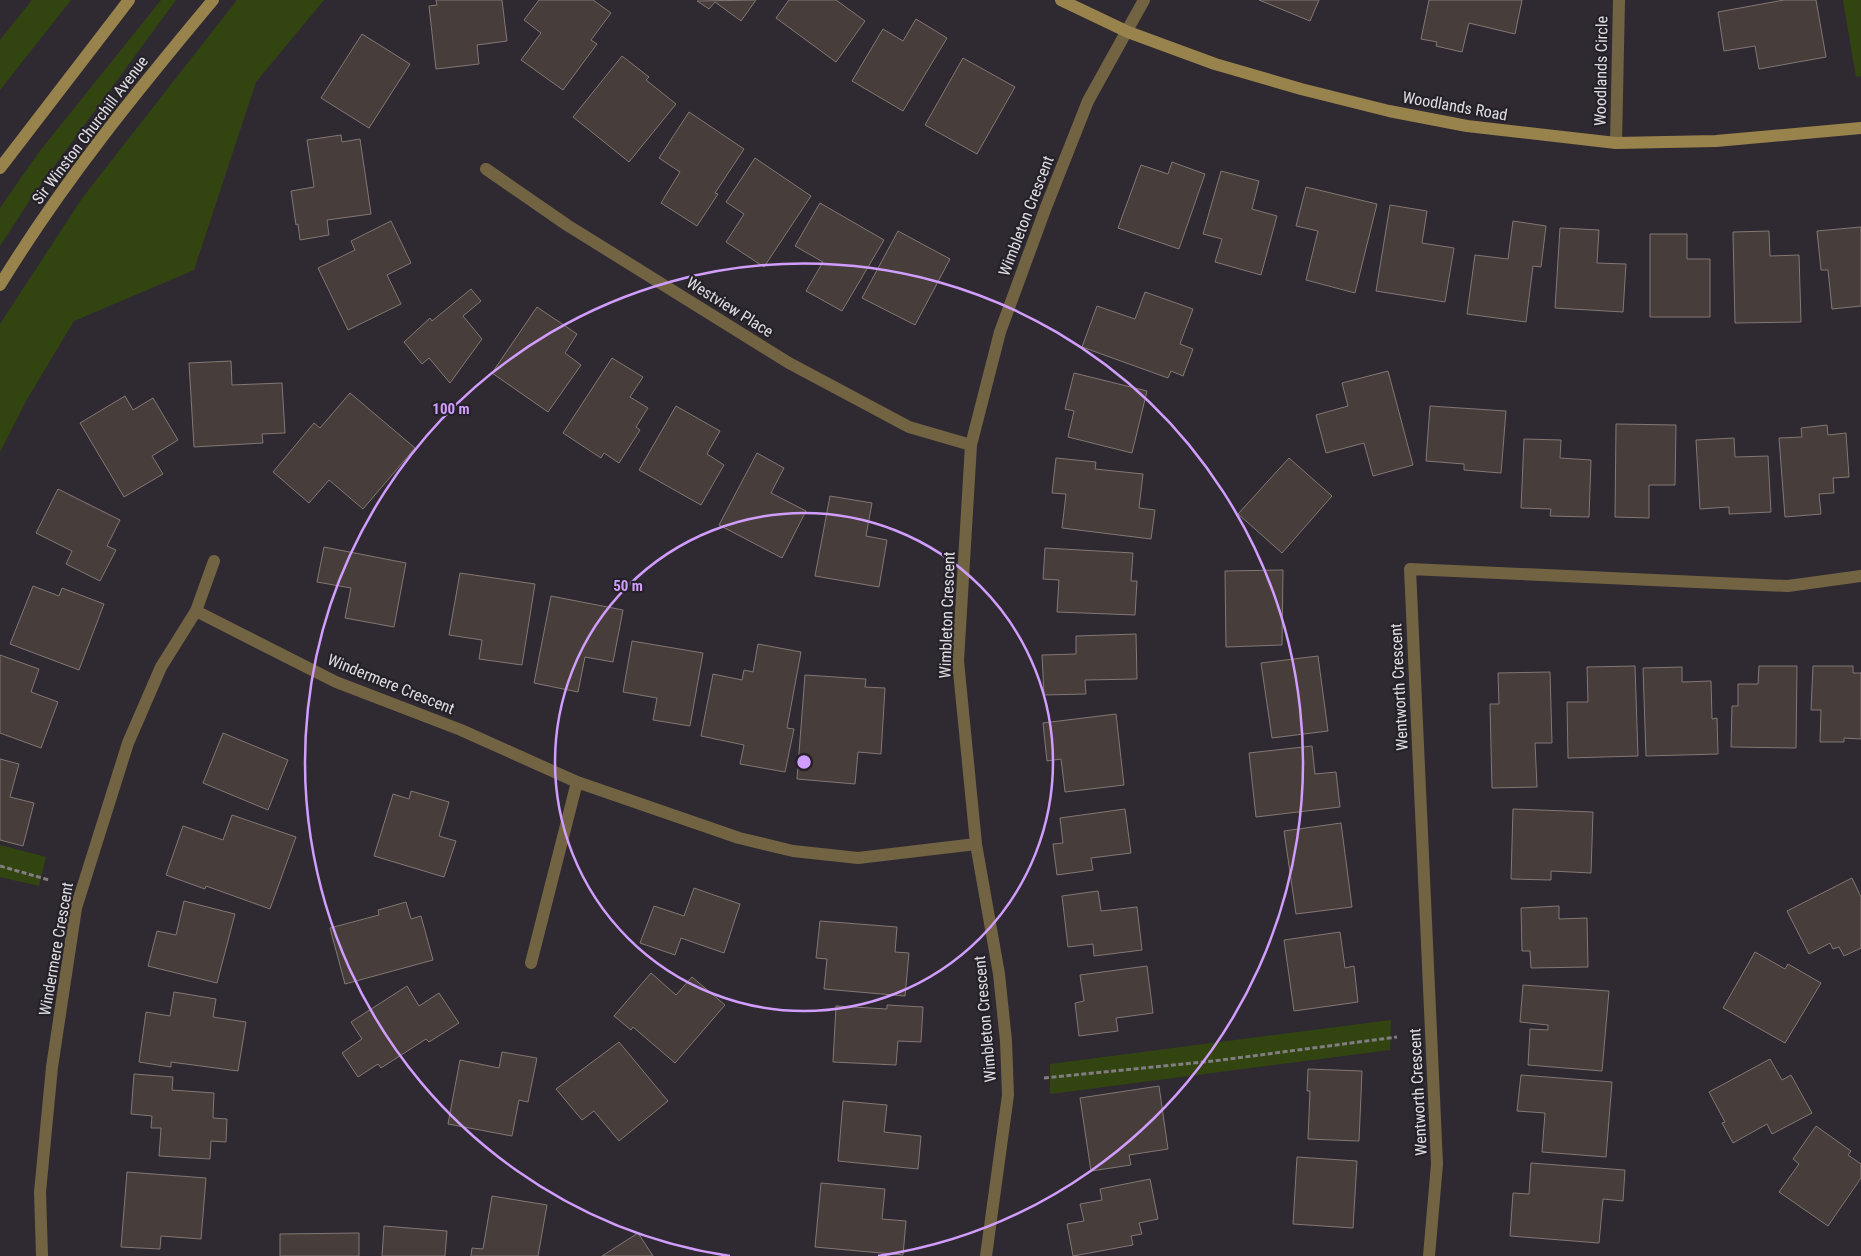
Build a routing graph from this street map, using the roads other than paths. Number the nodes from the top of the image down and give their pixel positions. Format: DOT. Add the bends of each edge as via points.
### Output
graph roads {
  1 [pos="129,0"];
  2 [pos="213,0"];
  3 [pos="1061,0"];
  4 [pos="1144,0"];
  5 [pos="1619,0"];
  6 [pos="1128,32"];
  7 [pos="1861,128"];
  8 [pos="1616,144"];
  9 [pos="0,168"];
  10 [pos="486,169"];
  11 [pos="0,285"];
  12 [pos="971,445"];
  13 [pos="214,561"];
  14 [pos="1861,576"];
  15 [pos="196,611"];
  16 [pos="577,782"];
  17 [pos="976,844"];
  18 [pos="531,963"];
  19 [pos="42,1256"];
  20 [pos="986,1256"];
  21 [pos="1429,1256"];
  1 -- 9 [label="street"];
  2 -- 11 [label="street, Sir Winston Churchill Avenue" via="127,103 32,233"];
  3 -- 6 [label="street, Woodlands Road"];
  4 -- 6 [label="street, Wimbleton Crescent"];
  5 -- 8 [label="street, Woodlands Circle"];
  6 -- 8 [label="street, Woodlands Road" via="1232,69 1388,111 1467,126"];
  6 -- 12 [label="street, Wimbleton Crescent" via="1088,101 1046,207 1000,332"];
  7 -- 8 [label="street, Woodlands Road" via="1716,141"];
  10 -- 12 [label="street, Westview Place" via="568,225 789,364 909,427"];
  12 -- 17 [label="street, Wimbleton Crescent" via="958,661"];
  13 -- 15 [label="street, Windermere Crescent"];
  14 -- 21 [label="street, Wentworth Crescent" via="1788,586 1410,569 1437,1164"];
  15 -- 16 [label="street, Windermere Crescent" via="336,682 470,734"];
  15 -- 19 [label="street, Windermere Crescent" via="161,667 128,743 76,908 51,1076 40,1192"];
  16 -- 17 [label="street, Windermere Crescent" via="739,838 793,851 858,858"];
  16 -- 18 [label="street"];
  17 -- 20 [label="street, Wimbleton Crescent" via="999,974 1008,1095"];
}
